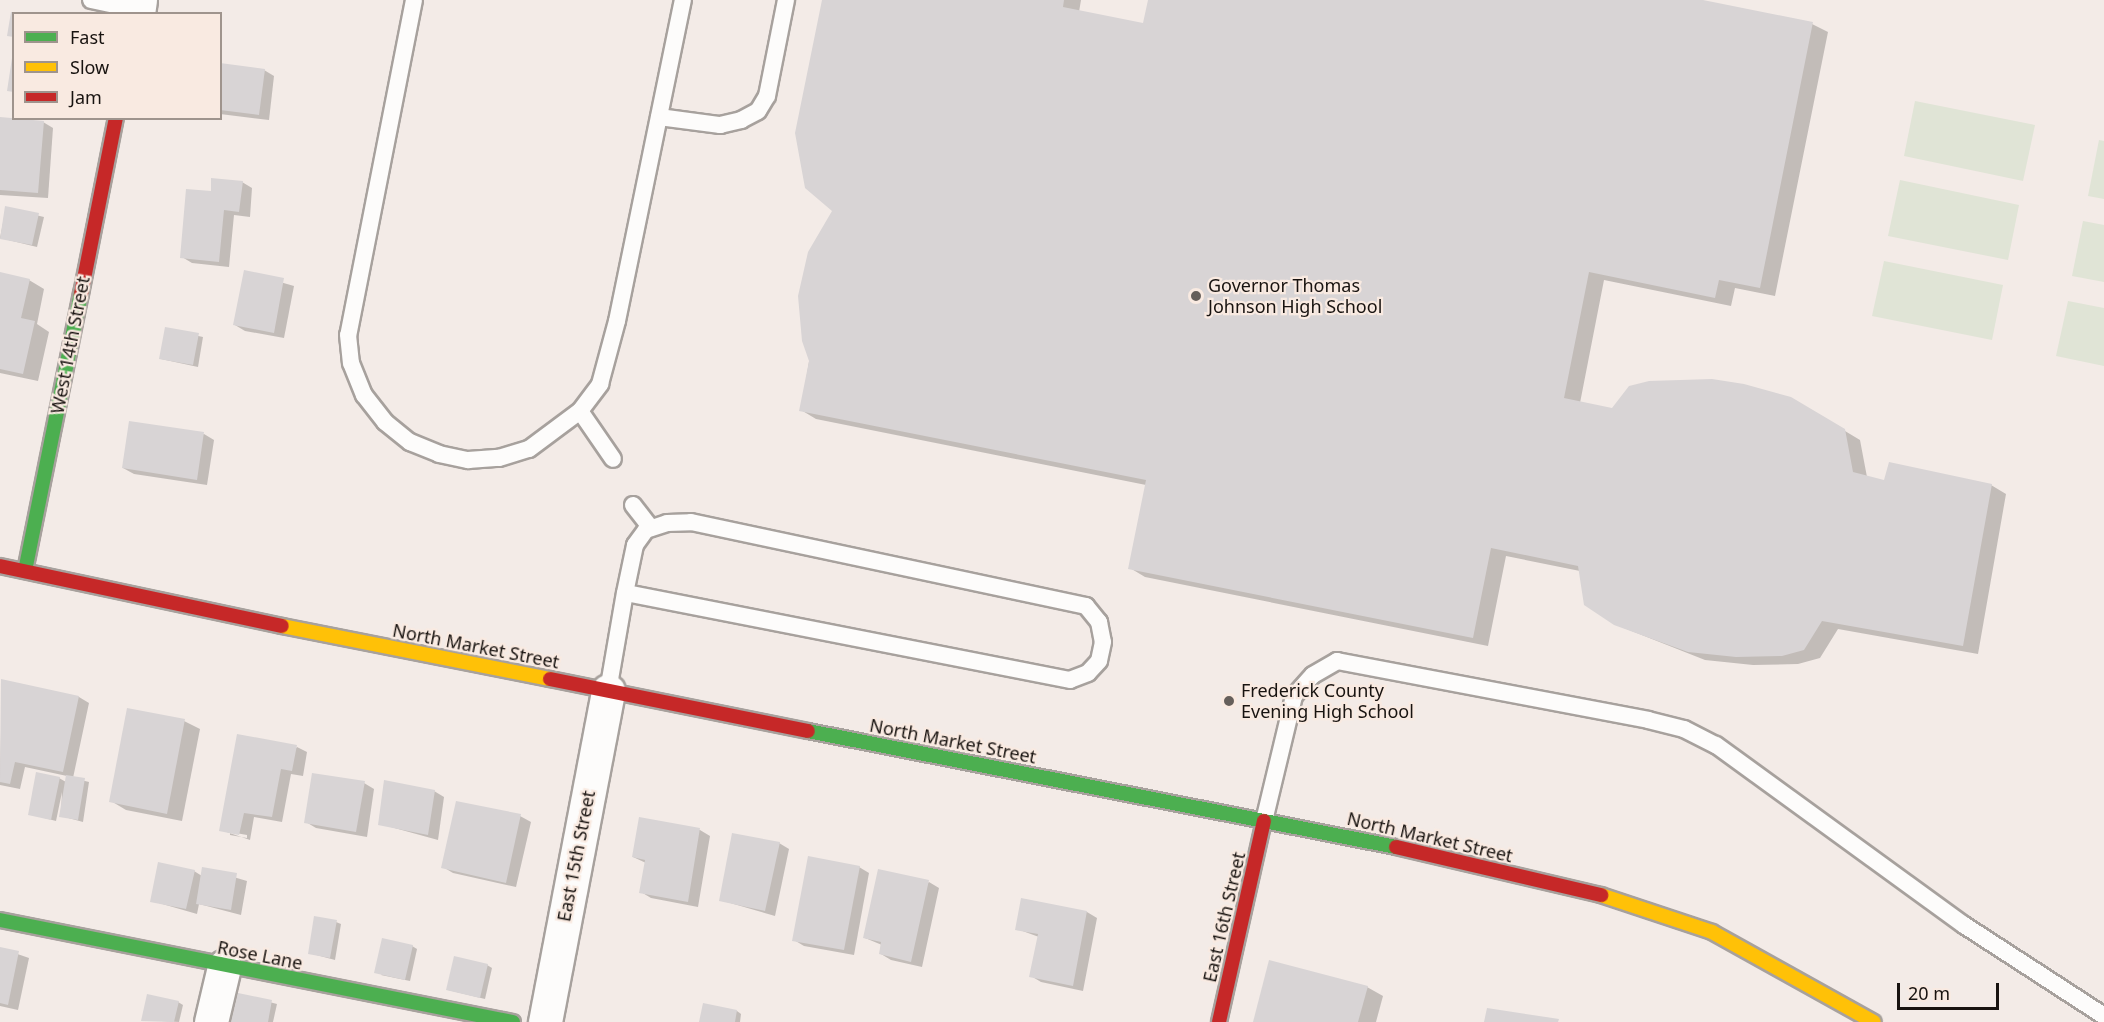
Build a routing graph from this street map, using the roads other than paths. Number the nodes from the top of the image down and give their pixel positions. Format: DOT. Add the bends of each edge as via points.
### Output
graph roads {
  1 [pos="91,0"];
  2 [pos="414,0"];
  3 [pos="683,0"];
  4 [pos="786,0"];
  5 [pos="139,8"];
  6 [pos="659,117"];
  7 [pos="116,120"];
  8 [pos="580,411"];
  9 [pos="613,459"];
  10 [pos="633,505"];
  11 [pos="651,528"];
  12 [pos="0,566"];
  13 [pos="25,571"];
  14 [pos="626,593"];
  15 [pos="608,691"];
  16 [pos="1263,820"];
  17 [pos="0,920"];
  18 [pos="224,967"];
  19 [pos="2104,1016"];
  20 [pos="211,1022"];
  21 [pos="513,1022"];
  22 [pos="545,1022"];
  23 [pos="1219,1022"];
  24 [pos="1874,1022"];
  1 -- 5 [label="lane"];
  2 -- 8 [label="lane" via="348,334 351,363 364,395 385,422 410,442 468,460 499,458 528,448"];
  3 -- 6 [label="lane"];
  4 -- 6 [label="lane" via="767,96 758,111 720,125"];
  6 -- 8 [label="lane" via="607,364 600,384"];
  7 -- 13 [label="main road, West 14th Street"];
  8 -- 9 [label="lane"];
  10 -- 11 [label="lane"];
  11 -- 14 [label="lane" via="635,545"];
  11 -- 14 [label="lane" via="691,522 1086,606 1099,622 1103,642 1099,661 1088,674 1070,680"];
  12 -- 13 [label="main road, North Market Street"];
  13 -- 15 [label="main road, North Market Street"];
  14 -- 15 [label="lane"];
  15 -- 16 [label="main road, North Market Street"];
  15 -- 22 [label="street, East 15th Street"];
  16 -- 19 [label="lane" via="1294,696 1313,675 1337,661 1369,664 1648,720 1684,729 1716,745 1964,925"];
  16 -- 23 [label="main road, East 16th Street"];
  16 -- 24 [label="main road, North Market Street" via="1468,862 1632,903 1712,932"];
  17 -- 18 [label="main road, Rose Lane"];
  18 -- 20 [label="street"];
  18 -- 21 [label="main road, Rose Lane"];
}
